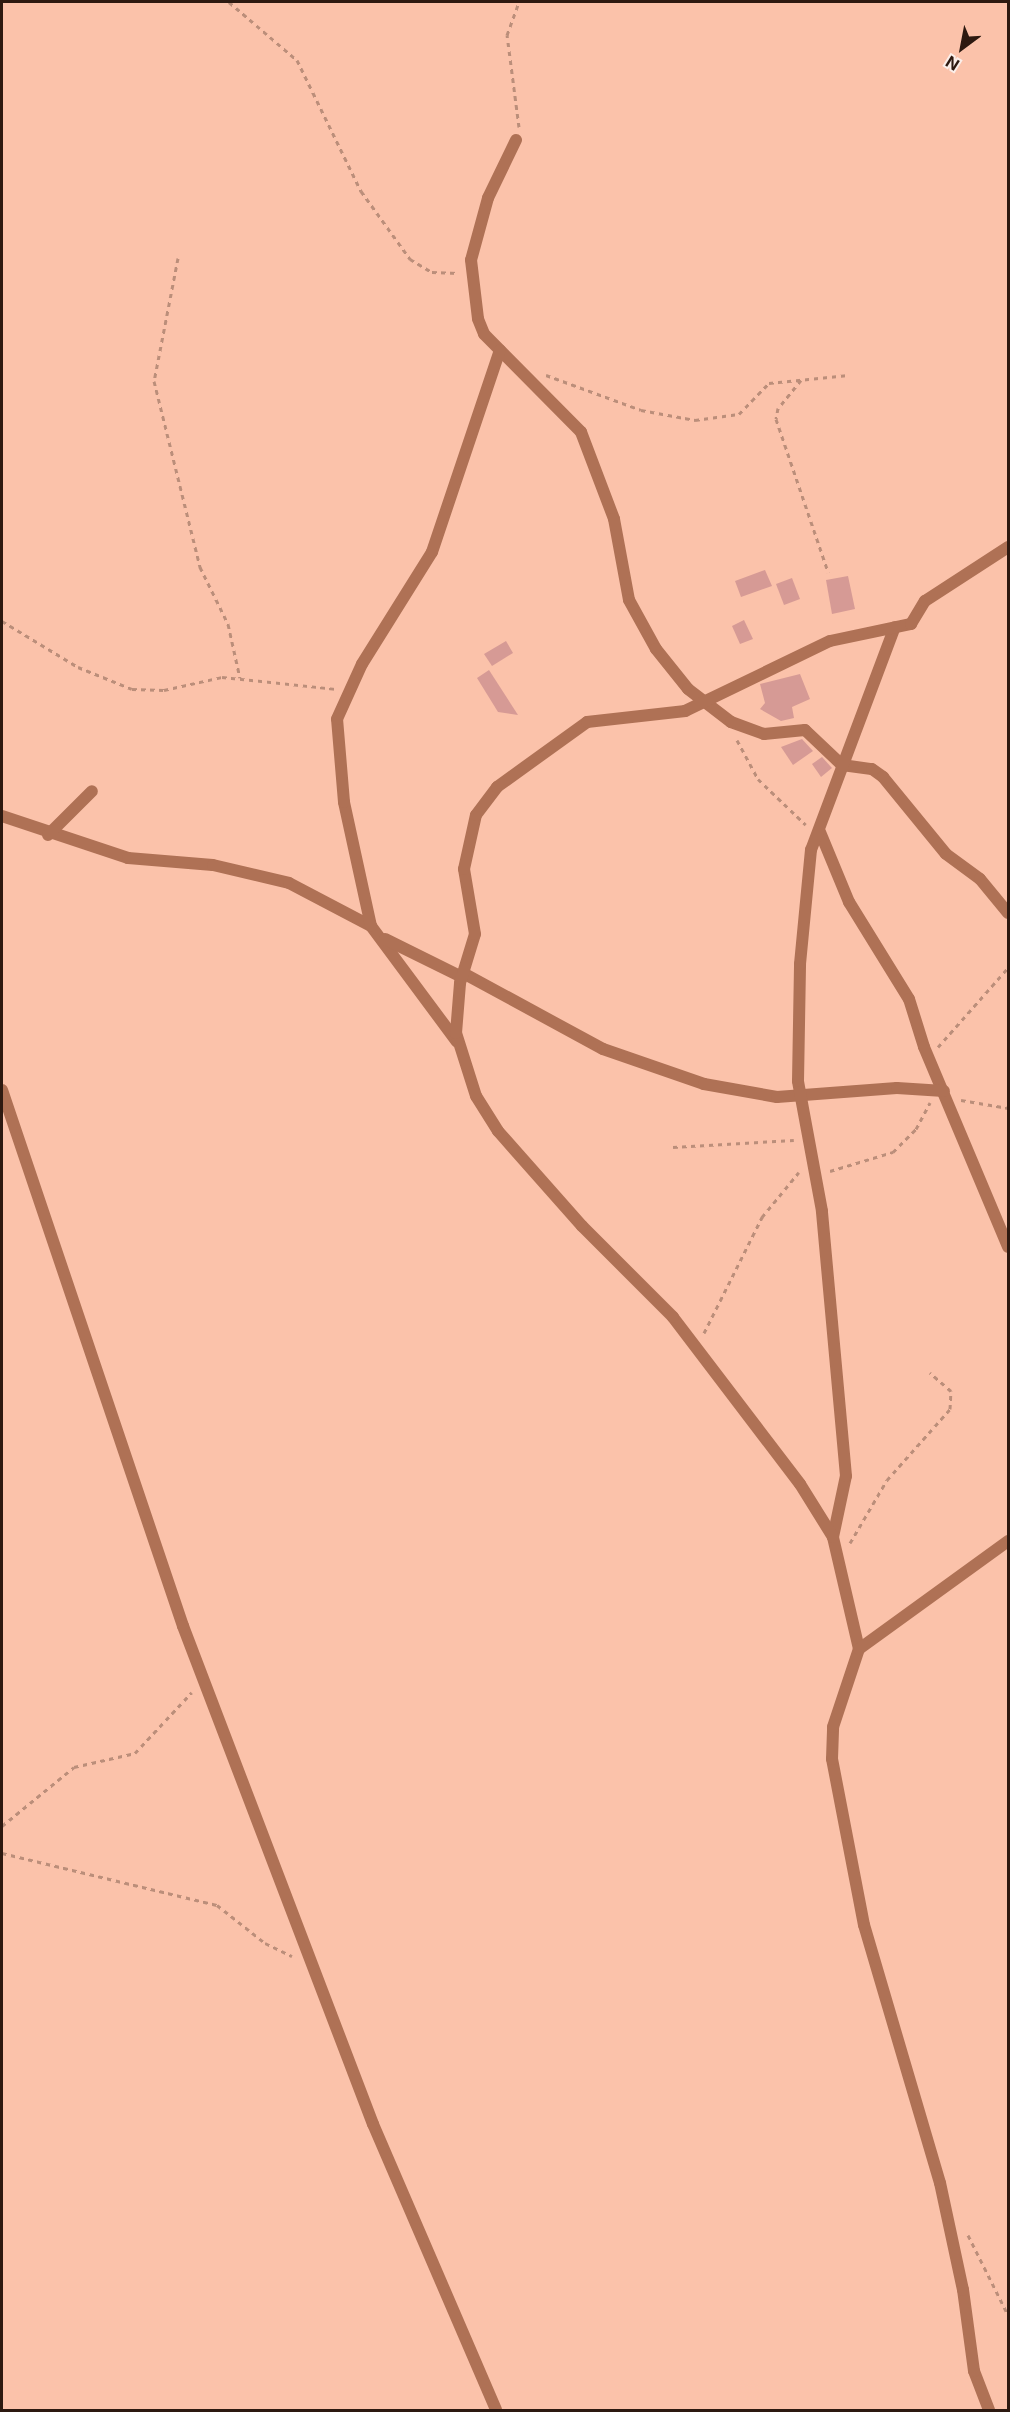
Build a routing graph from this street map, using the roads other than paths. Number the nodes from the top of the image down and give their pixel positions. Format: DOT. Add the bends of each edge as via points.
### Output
graph roads {
  1 [pos="516,140"];
  2 [pos="500,350"];
  3 [pos="1008,547"];
  4 [pos="895,627"];
  5 [pos="706,704"];
  6 [pos="842,765"];
  7 [pos="92,791"];
  8 [pos="2,816"];
  9 [pos="819,834"];
  10 [pos="48,835"];
  11 [pos="1008,913"];
  12 [pos="371,926"];
  13 [pos="385,939"];
  14 [pos="462,975"];
  15 [pos="458,1043"];
  16 [pos="2,1090"];
  17 [pos="942,1093"];
  18 [pos="800,1097"];
  19 [pos="1008,1247"];
  20 [pos="833,1537"];
  21 [pos="1008,1541"];
  22 [pos="859,1649"];
  23 [pos="496,2410"];
  24 [pos="988,2410"];
  1 -- 2 [label="street" via="488,198 471,260 478,319"];
  2 -- 5 [label="street" via="525,371 581,432 614,519 635,616 675,677"];
  2 -- 12 [label="street" via="432,552 348,690 337,719 338,766"];
  3 -- 4 [label="street" via="926,601 914,623"];
  4 -- 5 [label="street" via="813,647 758,672"];
  4 -- 6 [label="street"];
  5 -- 6 [label="street" via="731,722 758,733 806,730"];
  5 -- 14 [label="street" via="662,716 586,722 497,788 476,815 468,843 465,889 475,934"];
  6 -- 9 [label="street" via="841,782 824,806"];
  6 -- 11 [label="street" via="872,769 883,777 946,854 980,879"];
  7 -- 10 [label="street"];
  8 -- 10 [label="street"];
  9 -- 17 [label="street" via="849,902 909,999"];
  9 -- 18 [label="street" via="806,882"];
  10 -- 12 [label="street" via="154,863 213,865 289,883"];
  12 -- 13 [label="street"];
  13 -- 14 [label="street"];
  13 -- 15 [label="street"];
  14 -- 15 [label="street" via="456,1006"];
  14 -- 18 [label="street" via="628,1061 740,1093"];
  15 -- 20 [label="street" via="476,1096 498,1131 697,1348"];
  16 -- 23 [label="street" via="204,1678 394,2176"];
  17 -- 18 [label="street"];
  17 -- 19 [label="street"];
  18 -- 20 [label="street" via="816,1172 846,1476"];
  20 -- 22 [label="street"];
  21 -- 22 [label="street"];
  22 -- 24 [label="street" via="839,1701 832,1759 864,1925 940,2183 963,2290 974,2371"];
}
